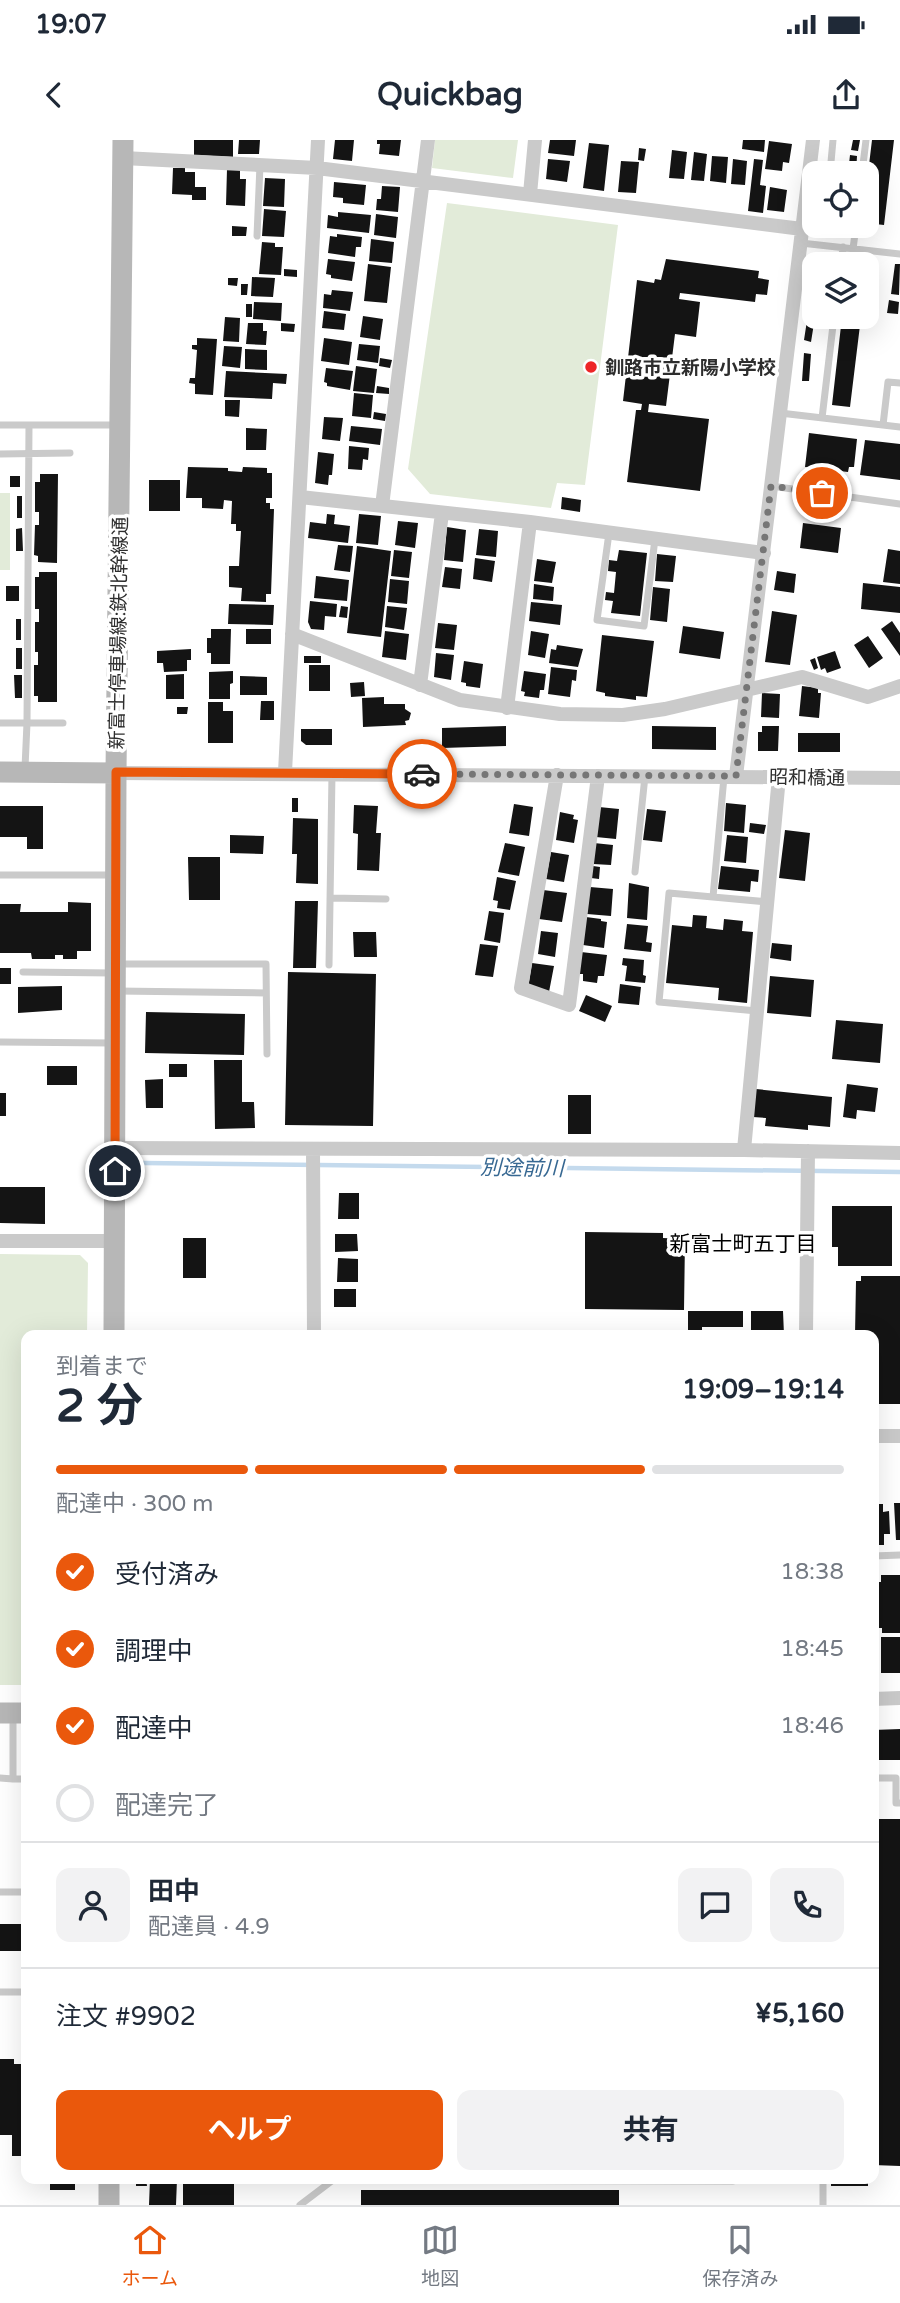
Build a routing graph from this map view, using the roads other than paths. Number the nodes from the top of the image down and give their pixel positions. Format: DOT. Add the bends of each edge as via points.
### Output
graph roads {
  1 [pos="318,140"];
  2 [pos="428,140"];
  3 [pos="536,140"];
  4 [pos="813,140"];
  5 [pos="833,140"];
  6 [pos="866,140"];
  7 [pos="123,149"];
  8 [pos="831,161"];
  9 [pos="863,161"];
  10 [pos="260,165"];
  11 [pos="317,168"];
  12 [pos="423,182"];
  13 [pos="530,194"];
  14 [pos="257,236"];
  15 [pos="801,236"];
  16 [pos="854,238"];
  17 [pos="843,247"];
  18 [pos="853,249"];
  19 [pos="842,252"];
  20 [pos="900,254"];
  21 [pos="833,329"];
  22 [pos="900,383"];
  23 [pos="779,412"];
  24 [pos="822,418"];
  25 [pos="0,425"];
  26 [pos="29,425"];
  27 [pos="120,425"];
  28 [pos="883,425"];
  29 [pos="900,427"];
  30 [pos="29,453"];
  31 [pos="70,453"];
  32 [pos="0,454"];
  33 [pos="771,486"];
  34 [pos="300,497"];
  35 [pos="900,504"];
  36 [pos="382,506"];
  37 [pos="442,513"];
  38 [pos="530,522"];
  39 [pos="609,532"];
  40 [pos="655,539"];
  41 [pos="764,553"];
  42 [pos="292,634"];
  43 [pos="420,685"];
  44 [pos="900,686"];
  45 [pos="747,690"];
  46 [pos="507,708"];
  47 [pos="0,723"];
  48 [pos="27,723"];
  49 [pos="63,723"];
  50 [pos="0,772"];
  51 [pos="25,772"];
  52 [pos="116,772"];
  53 [pos="285,772"];
  54 [pos="332,773"];
  55 [pos="556,775"];
  56 [pos="598,776"];
  57 [pos="645,776"];
  58 [pos="730,776"];
  59 [pos="779,777"];
  60 [pos="900,778"];
  61 [pos="635,872"];
  62 [pos="0,875"];
  63 [pos="116,875"];
  64 [pos="713,897"];
  65 [pos="330,898"];
  66 [pos="386,899"];
  67 [pos="768,902"];
  68 [pos="328,965"];
  69 [pos="23,972"];
  70 [pos="115,976"];
  71 [pos="266,993"];
  72 [pos="757,1011"];
  73 [pos="0,1042"];
  74 [pos="115,1043"];
  75 [pos="267,1054"];
  76 [pos="115,1148"];
  77 [pos="313,1149"];
  78 [pos="744,1150"];
  79 [pos="808,1151"];
  80 [pos="900,1153"];
  81 [pos="0,1241"];
  82 [pos="114,1241"];
  83 [pos="114,1330"];
  84 [pos="314,1330"];
  85 [pos="806,1330"];
  86 [pos="879,1436"];
  87 [pos="900,1436"];
  88 [pos="879,1556"];
  89 [pos="900,1556"];
  90 [pos="900,1698"];
  91 [pos="879,1699"];
  92 [pos="13,1713"];
  93 [pos="0,1779"];
  94 [pos="13,1779"];
  95 [pos="21,1779"];
  96 [pos="879,1779"];
  97 [pos="900,1803"];
  98 [pos="0,1892"];
  99 [pos="21,1892"];
  100 [pos="0,1992"];
  101 [pos="21,1992"];
  102 [pos="109,2184"];
  103 [pos="329,2184"];
  104 [pos="823,2184"];
  105 [pos="109,2205"];
  106 [pos="300,2205"];
  107 [pos="823,2205"];
  1 -- 11 [label="street"];
  2 -- 12 [label="street"];
  3 -- 13 [label="street"];
  4 -- 15 [label="street"];
  5 -- 8 [label="lane"];
  6 -- 9 [label="lane"];
  7 -- 10 [label="street"];
  7 -- 27 [label="main road, 新富士停車場線:鉄北幹線通"];
  10 -- 11 [label="street"];
  10 -- 14 [label="lane"];
  11 -- 12 [label="street"];
  11 -- 34 [label="street"];
  12 -- 13 [label="street"];
  12 -- 36 [label="street"];
  13 -- 15 [label="street"];
  15 -- 17 [label="lane"];
  15 -- 23 [label="street"];
  16 -- 18 [label="lane"];
  17 -- 18 [label="lane"];
  17 -- 19 [label="lane"];
  18 -- 20 [label="lane"];
  21 -- 24 [label="lane"];
  22 -- 28 [label="lane" via="888,382"];
  23 -- 24 [label="lane"];
  23 -- 33 [label="street"];
  24 -- 28 [label="lane"];
  25 -- 26 [label="lane"];
  26 -- 27 [label="lane"];
  26 -- 30 [label="lane"];
  27 -- 52 [label="main road, 新富士停車場線:鉄北幹線通"];
  28 -- 29 [label="lane"];
  30 -- 31 [label="lane"];
  30 -- 32 [label="lane"];
  30 -- 48 [label="lane"];
  33 -- 35 [label="lane"];
  33 -- 41 [label="street"];
  34 -- 36 [label="street"];
  34 -- 42 [label="street"];
  36 -- 37 [label="street"];
  37 -- 38 [label="street"];
  37 -- 43 [label="street"];
  38 -- 39 [label="street"];
  38 -- 46 [label="street"];
  39 -- 40 [label="street"];
  39 -- 40 [label="lane" via="597,620 644,626"];
  40 -- 41 [label="street"];
  41 -- 45 [label="street"];
  42 -- 43 [label="street"];
  42 -- 53 [label="street"];
  43 -- 46 [label="street" via="460,700"];
  44 -- 45 [label="street" via="868,696 802,677"];
  45 -- 46 [label="street" via="623,715 560,715"];
  45 -- 58 [label="street"];
  47 -- 48 [label="lane"];
  48 -- 49 [label="lane"];
  48 -- 51 [label="lane"];
  50 -- 51 [label="main road, 昭和橋通"];
  51 -- 52 [label="main road, 昭和橋通"];
  52 -- 53 [label="street, 昭和橋通"];
  52 -- 63 [label="main road, 新富士停車場線:鉄北幹線通"];
  53 -- 54 [label="street, 昭和橋通"];
  54 -- 55 [label="street, 昭和橋通"];
  54 -- 65 [label="lane"];
  55 -- 56 [label="street, 昭和橋通"];
  55 -- 56 [label="street" via="521,988 569,1005"];
  56 -- 57 [label="street, 昭和橋通"];
  57 -- 58 [label="street, 昭和橋通"];
  57 -- 61 [label="lane"];
  58 -- 59 [label="street, 昭和橋通"];
  58 -- 64 [label="lane"];
  59 -- 60 [label="street, 昭和橋通"];
  59 -- 67 [label="street"];
  62 -- 63 [label="lane"];
  63 -- 70 [label="main road, 新富士停車場線:鉄北幹線通"];
  64 -- 67 [label="lane"];
  64 -- 72 [label="lane" via="669,893 659,1002"];
  65 -- 66 [label="lane"];
  65 -- 68 [label="lane"];
  67 -- 72 [label="street"];
  69 -- 70 [label="lane"];
  70 -- 71 [label="lane"];
  70 -- 71 [label="lane" via="266,964"];
  70 -- 74 [label="main road, 新富士停車場線:鉄北幹線通"];
  71 -- 75 [label="lane"];
  72 -- 78 [label="street"];
  73 -- 74 [label="lane"];
  74 -- 76 [label="main road, 新富士停車場線:鉄北幹線通"];
  76 -- 77 [label="street"];
  76 -- 82 [label="main road, 新富士停車場線:鉄北幹線通"];
  77 -- 78 [label="street"];
  77 -- 84 [label="street"];
  78 -- 79 [label="street"];
  79 -- 80 [label="street"];
  79 -- 85 [label="street"];
  81 -- 82 [label="street"];
  82 -- 83 [label="main road, 新富士停車場線:鉄北幹線通"];
  86 -- 87 [label="street"];
  88 -- 89 [label="lane"];
  90 -- 91 [label="street"];
  92 -- 94 [label="lane"];
  93 -- 94 [label="lane"];
  94 -- 95 [label="lane"];
  96 -- 97 [label="lane" via="896,1779 896,1803"];
  98 -- 99 [label="lane"];
  100 -- 101 [label="lane"];
  102 -- 105 [label="main road"];
  103 -- 106 [label="lane"];
  104 -- 107 [label="lane"];
}
